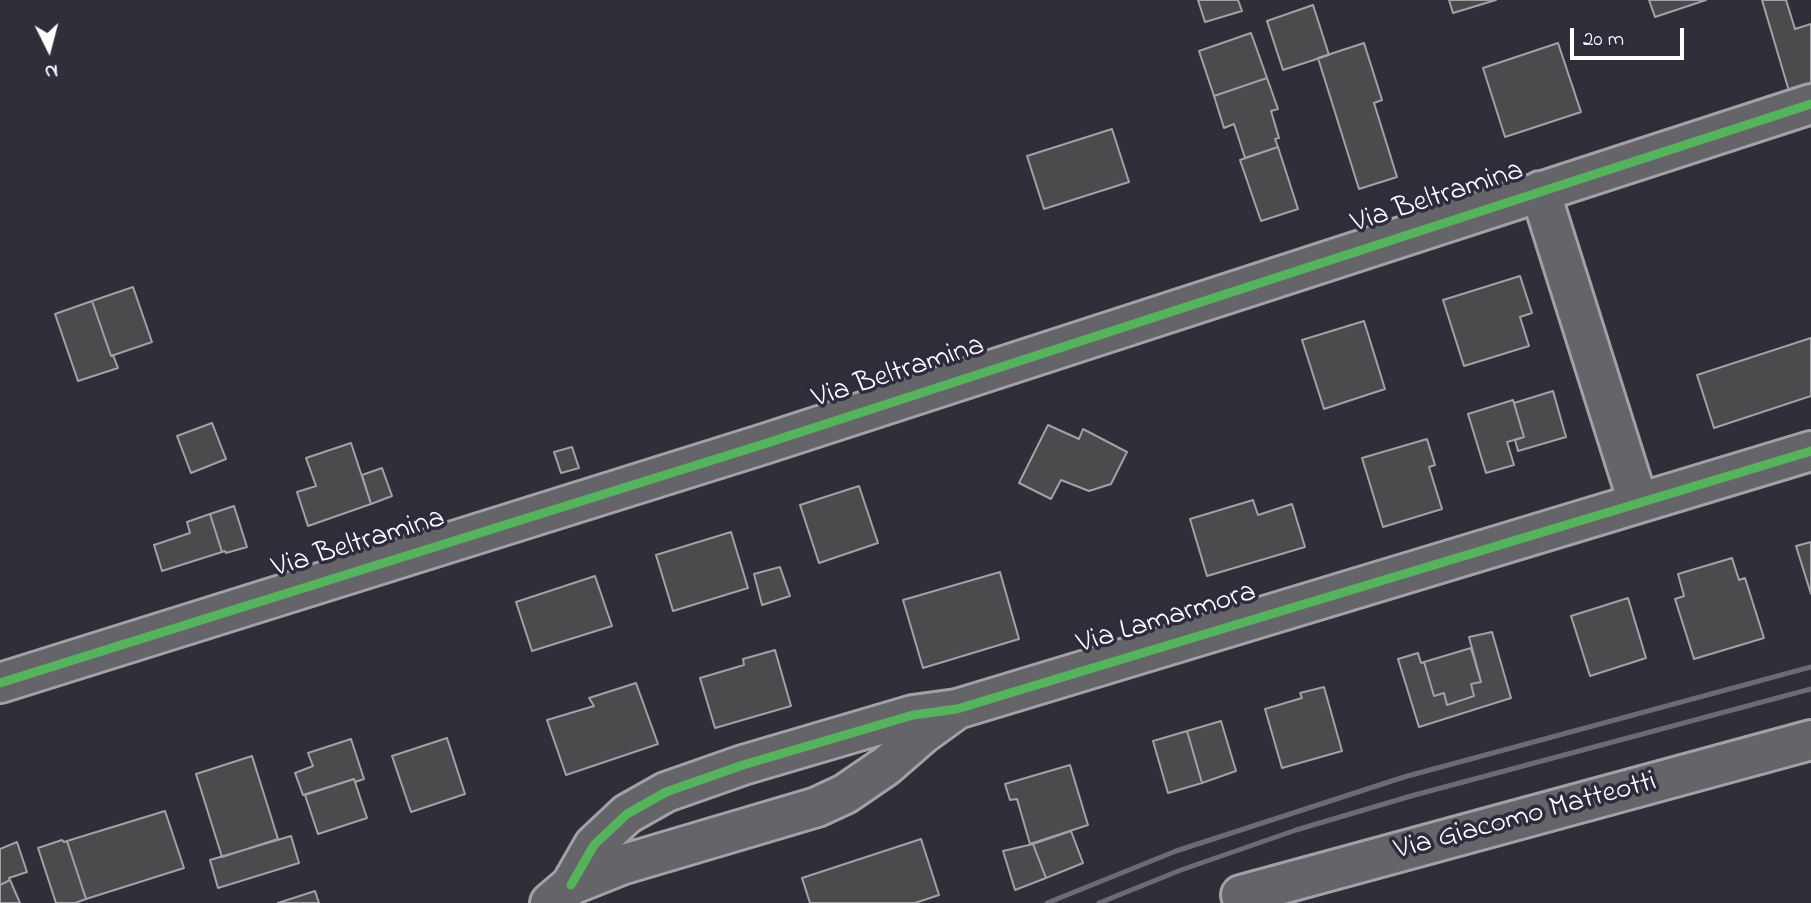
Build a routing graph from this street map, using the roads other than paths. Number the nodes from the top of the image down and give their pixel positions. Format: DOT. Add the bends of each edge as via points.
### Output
graph roads {
  1 [pos="1811,104"];
  2 [pos="1540,191"];
  3 [pos="1811,451"];
  4 [pos="1638,502"];
  5 [pos="0,684"];
  6 [pos="957,709"];
  7 [pos="1811,740"];
  8 [pos="560,894"];
  9 [pos="1241,895"];
  1 -- 2 [label="street, Via Beltramina"];
  2 -- 4 [label="street"];
  2 -- 5 [label="street, Via Beltramina" via="738,452"];
  3 -- 4 [label="street, Via Lamarmora"];
  4 -- 6 [label="street, Via Lamarmora"];
  6 -- 8 [label="street, Via Lamarmora" via="845,794 817,807 621,865"];
  6 -- 8 [label="street, Via Lamarmora" via="913,715 666,792 627,814 594,845"];
  7 -- 9 [label="street, Via Giacomo Matteotti"];
}
